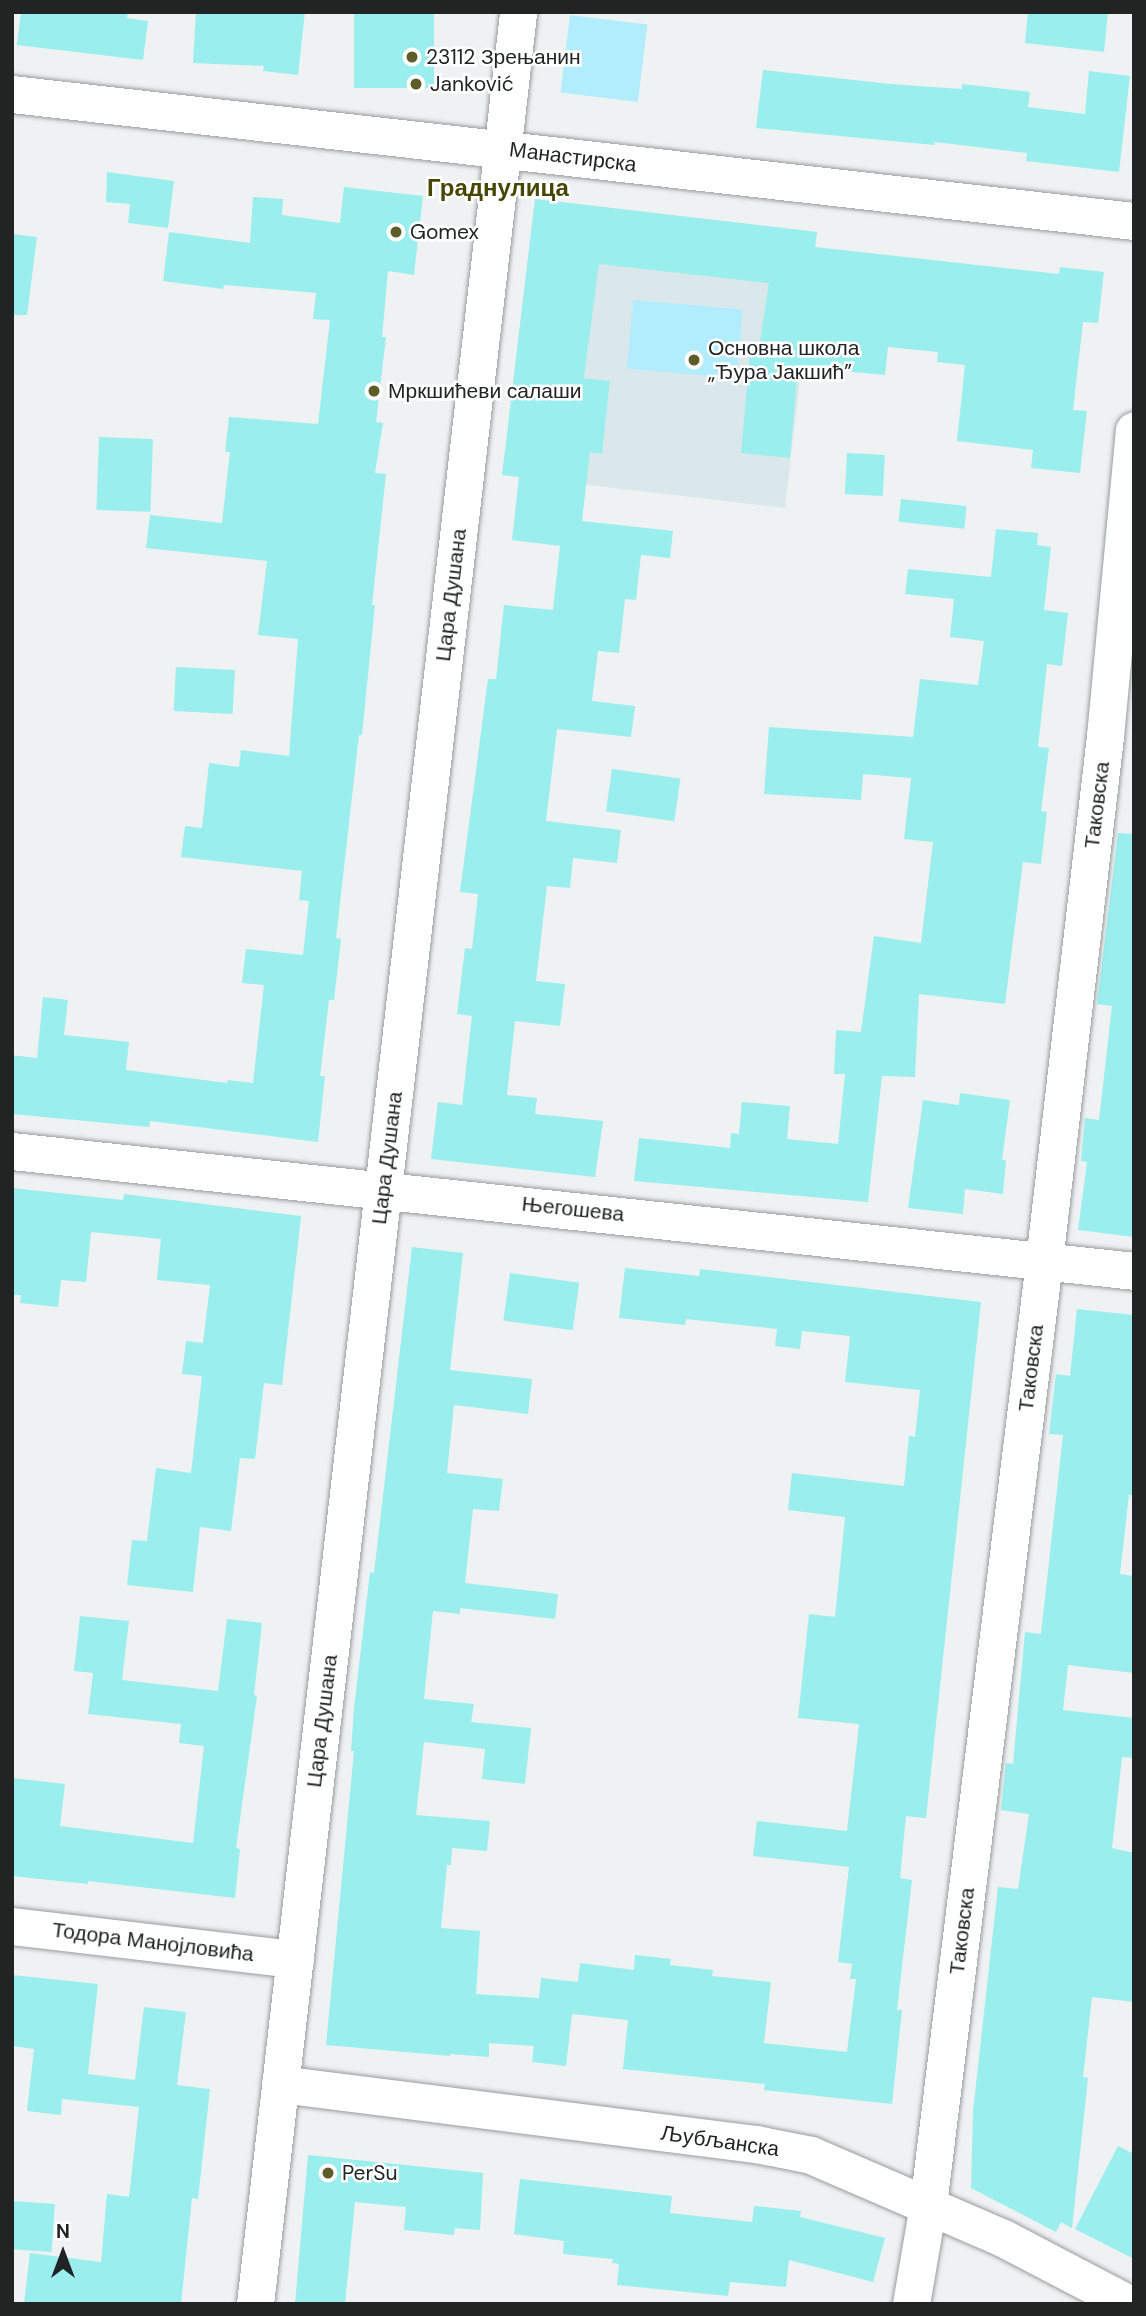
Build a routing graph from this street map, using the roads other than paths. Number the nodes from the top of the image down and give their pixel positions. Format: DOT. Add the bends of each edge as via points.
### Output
graph roads {
  1 [pos="517,12"];
  2 [pos="12,94"];
  3 [pos="503,149"];
  4 [pos="1134,221"];
  5 [pos="1134,430"];
  6 [pos="12,1151"];
  7 [pos="383,1189"];
  8 [pos="1044,1261"];
  9 [pos="1134,1271"];
  10 [pos="12,1926"];
  11 [pos="295,1959"];
  12 [pos="280,2084"];
  13 [pos="928,2205"];
  14 [pos="255,2304"];
  15 [pos="911,2304"];
  16 [pos="1129,2304"];
  1 -- 3 [label="street, Цара Душана"];
  2 -- 3 [label="street, Манастирска"];
  3 -- 4 [label="street, Манастирска"];
  3 -- 7 [label="street, Цара Душана"];
  5 -- 8 [label="street, Таковска" via="1105,736"];
  6 -- 7 [label="street, Његошева"];
  7 -- 8 [label="street, Његошева"];
  7 -- 11 [label="street, Цара Душана"];
  8 -- 9 [label="street, Његошева"];
  8 -- 13 [label="street, Таковска"];
  10 -- 11 [label="street, Тодора Манојловића"];
  11 -- 12 [label="street, Цара Душана"];
  12 -- 13 [label="street, Љубљанска" via="756,2144 811,2155"];
  12 -- 14 [label="street, Цара Душана"];
  13 -- 15 [label="street, Таковска"];
  13 -- 16 [label="street, Љубљанска" via="1003,2238"];
}
